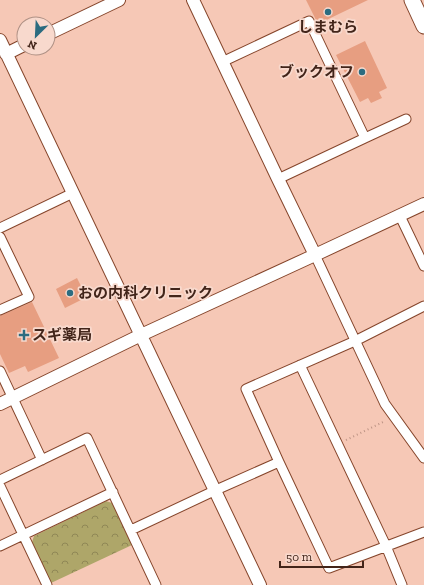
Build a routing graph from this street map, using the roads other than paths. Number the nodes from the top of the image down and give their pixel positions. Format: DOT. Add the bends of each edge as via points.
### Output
graph roads {
  1 [pos="119,0"];
  2 [pos="193,0"];
  3 [pos="412,0"];
  4 [pos="424,26"];
  5 [pos="56,30"];
  6 [pos="0,40"];
  7 [pos="16,49"];
  8 [pos="3,55"];
  9 [pos="222,62"];
  10 [pos="406,119"];
  11 [pos="365,138"];
  12 [pos="278,179"];
  13 [pos="73,192"];
  14 [pos="424,204"];
  15 [pos="400,216"];
  16 [pos="0,228"];
  17 [pos="0,237"];
  18 [pos="315,255"];
  19 [pos="424,266"];
  20 [pos="424,306"];
  21 [pos="0,310"];
  22 [pos="141,335"];
  23 [pos="355,341"];
  24 [pos="300,365"];
  25 [pos="0,371"];
  26 [pos="13,398"];
  27 [pos="0,404"];
  28 [pos="424,458"];
  29 [pos="42,460"];
  30 [pos="279,462"];
  31 [pos="0,480"];
  32 [pos="0,486"];
  33 [pos="216,490"];
  34 [pos="113,492"];
  35 [pos="130,530"];
  36 [pos="424,532"];
  37 [pos="24,535"];
  38 [pos="0,546"];
  39 [pos="386,546"];
  40 [pos="47,585"];
  41 [pos="156,585"];
  42 [pos="260,585"];
  43 [pos="402,585"];
  1 -- 5 [label="street"];
  2 -- 9 [label="street"];
  3 -- 4 [label="main road"];
  6 -- 8 [label="street"];
  7 -- 8 [label="street"];
  8 -- 13 [label="street"];
  9 -- 11 [label="street" via="309,21"];
  9 -- 12 [label="street"];
  10 -- 11 [label="street"];
  11 -- 12 [label="street"];
  12 -- 18 [label="street"];
  13 -- 16 [label="street"];
  13 -- 22 [label="street"];
  14 -- 15 [label="street"];
  15 -- 18 [label="street"];
  15 -- 19 [label="street"];
  17 -- 21 [label="street" via="30,297"];
  18 -- 22 [label="street"];
  18 -- 23 [label="street"];
  20 -- 23 [label="street"];
  22 -- 26 [label="street"];
  22 -- 33 [label="street"];
  23 -- 24 [label="street"];
  23 -- 28 [label="street" via="385,404"];
  24 -- 30 [label="street" via="246,389"];
  24 -- 39 [label="street"];
  25 -- 26 [label="street"];
  26 -- 27 [label="street"];
  26 -- 29 [label="street"];
  29 -- 31 [label="street"];
  29 -- 34 [label="street" via="87,438"];
  30 -- 33 [label="street"];
  30 -- 39 [label="street" via="329,568"];
  32 -- 37 [label="street"];
  33 -- 35 [label="street"];
  33 -- 42 [label="street"];
  34 -- 35 [label="street"];
  34 -- 37 [label="street"];
  35 -- 41 [label="street"];
  36 -- 39 [label="street"];
  37 -- 38 [label="street"];
  37 -- 40 [label="street"];
  39 -- 43 [label="street"];
}
